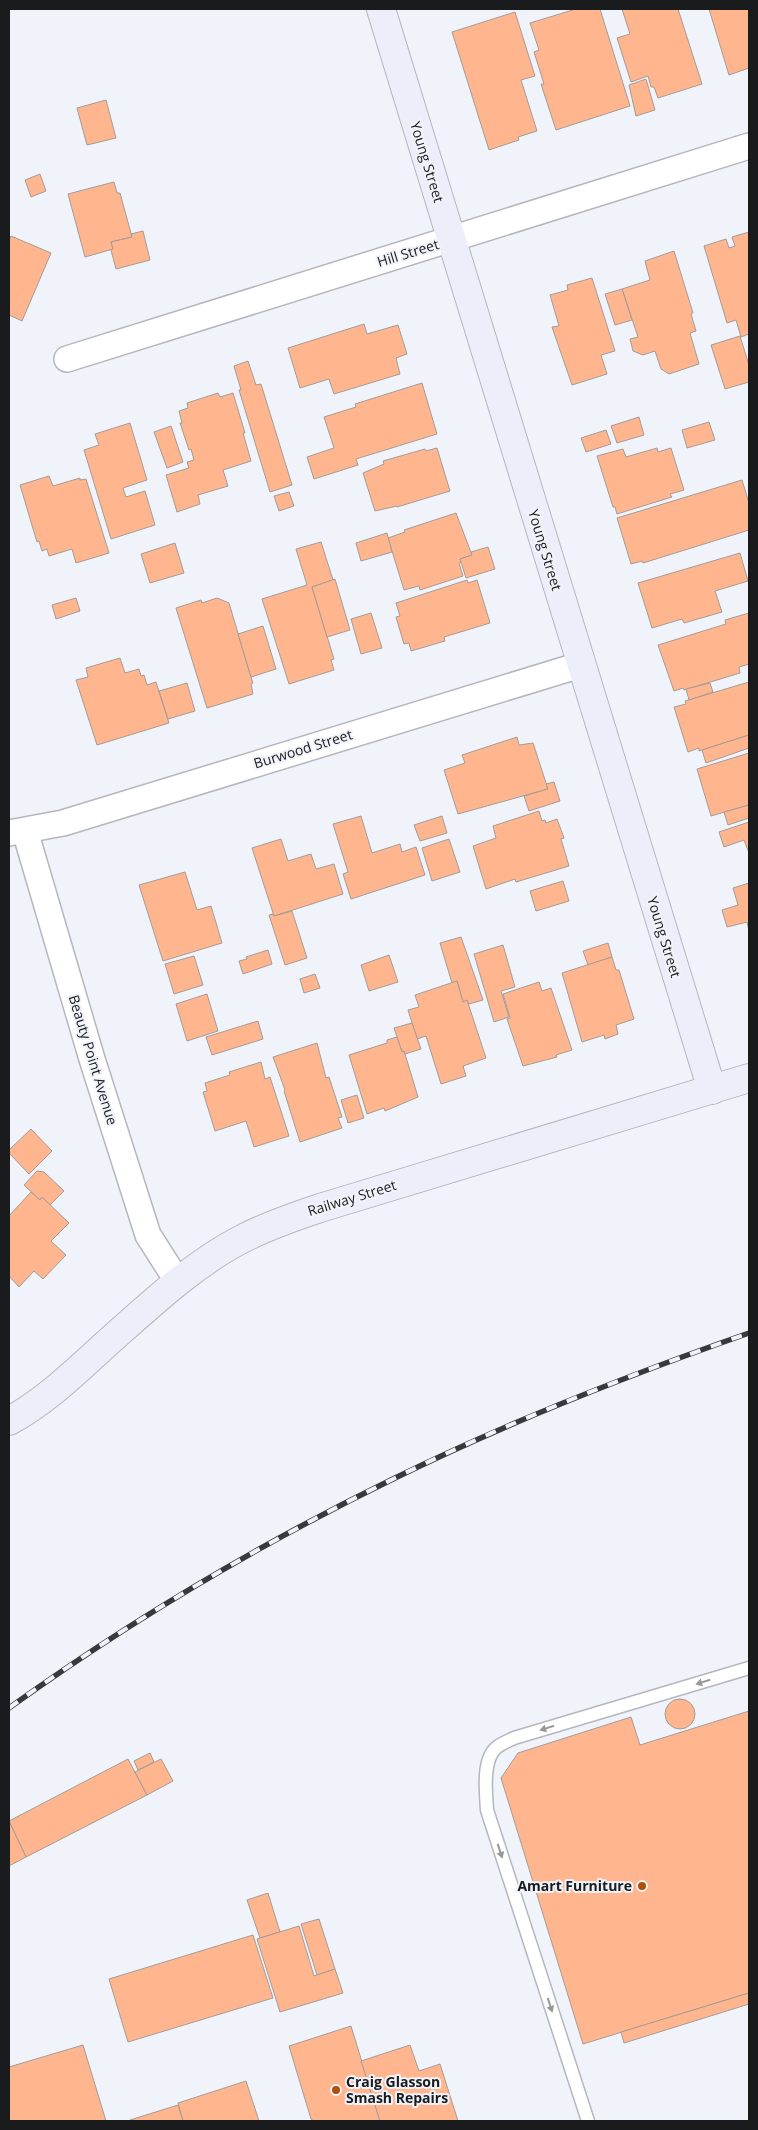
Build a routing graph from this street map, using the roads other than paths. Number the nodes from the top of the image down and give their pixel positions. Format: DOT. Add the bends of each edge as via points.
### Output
graph roads {
  1 [pos="381,9"];
  2 [pos="749,146"];
  3 [pos="450,240"];
  4 [pos="67,359"];
  5 [pos="580,665"];
  6 [pos="17,832"];
  7 [pos="749,1078"];
  8 [pos="712,1090"];
  9 [pos="178,1282"];
  10 [pos="9,1421"];
  11 [pos="749,1668"];
  12 [pos="588,2121"];
  1 -- 3 [label="street, Young Street"];
  2 -- 3 [label="street, Hill Street"];
  3 -- 4 [label="street, Hill Street"];
  3 -- 5 [label="street, Young Street"];
  5 -- 6 [label="street, Burwood Street" via="63,823"];
  5 -- 8 [label="street, Young Street"];
  6 -- 9 [label="street, Beauty Point Avenue" via="148,1235"];
  7 -- 8 [label="street, Railway Street"];
  8 -- 9 [label="street, Railway Street" via="279,1222 210,1258"];
  9 -- 10 [label="street, Railway Street" via="72,1375"];
  11 -- 12 [label="lane, one-way" via="514,1738 495,1748 488,1763 485,1783 487,1810"];
}
